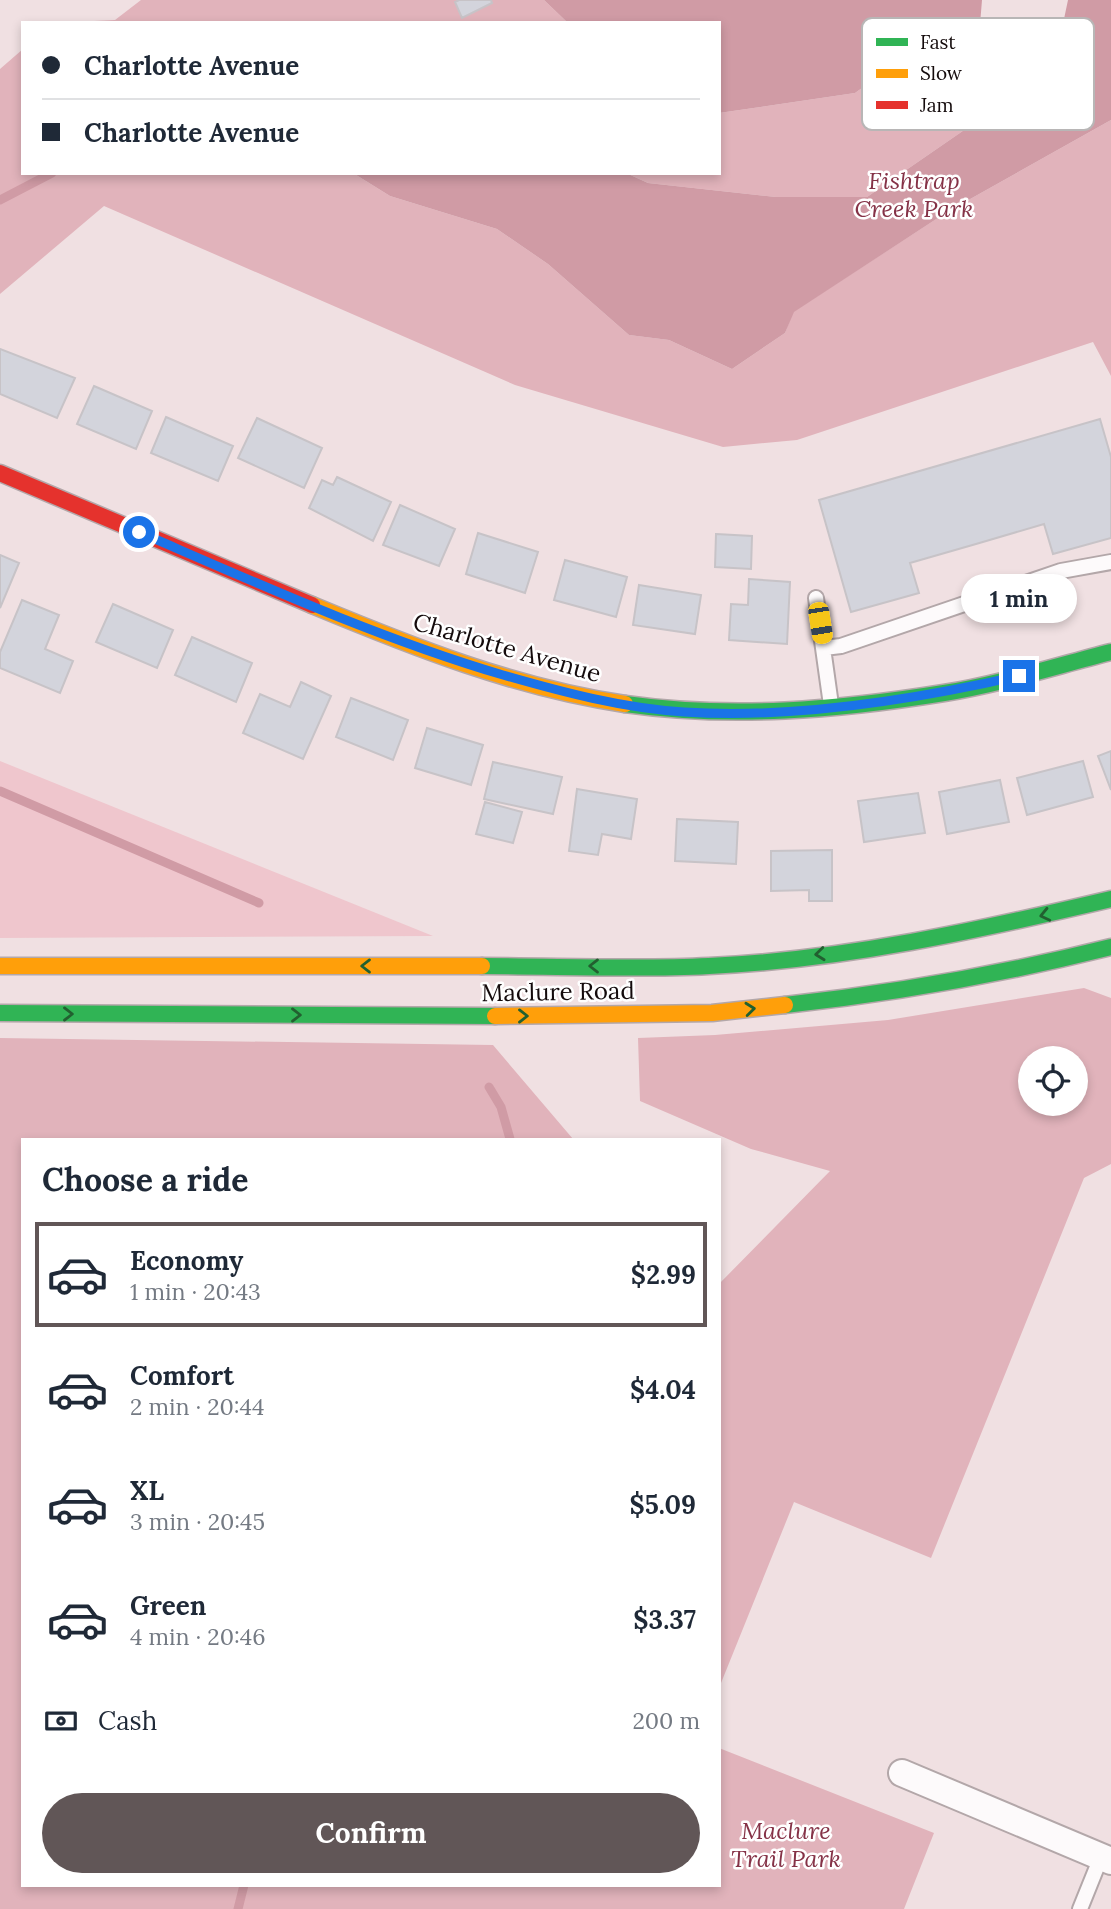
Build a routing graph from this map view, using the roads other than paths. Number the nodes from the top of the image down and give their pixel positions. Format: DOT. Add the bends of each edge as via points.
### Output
graph roads {
  1 [pos="0,473"];
  2 [pos="1111,562"];
  3 [pos="816,598"];
  4 [pos="824,648"];
  5 [pos="1111,652"];
  6 [pos="832,706"];
  7 [pos="1111,900"];
  8 [pos="1111,947"];
  9 [pos="0,966"];
  10 [pos="0,1013"];
  11 [pos="902,1773"];
  12 [pos="1106,1859"];
  13 [pos="1080,1909"];
  1 -- 6 [label="main road, Charlotte Avenue" via="376,632 580,698 682,712 763,714"];
  2 -- 4 [label="lane" via="1061,572"];
  3 -- 4 [label="lane"];
  4 -- 6 [label="lane"];
  5 -- 6 [label="main road, Charlotte Avenue" via="946,693"];
  7 -- 9 [label="main road, Maclure Road, one-way" via="858,950 710,966"];
  10 -- 8 [label="main road, Maclure Road, one-way" via="712,1013 883,994 1022,969"];
  11 -- 12 [label="street"];
  12 -- 13 [label="lane"];
}
